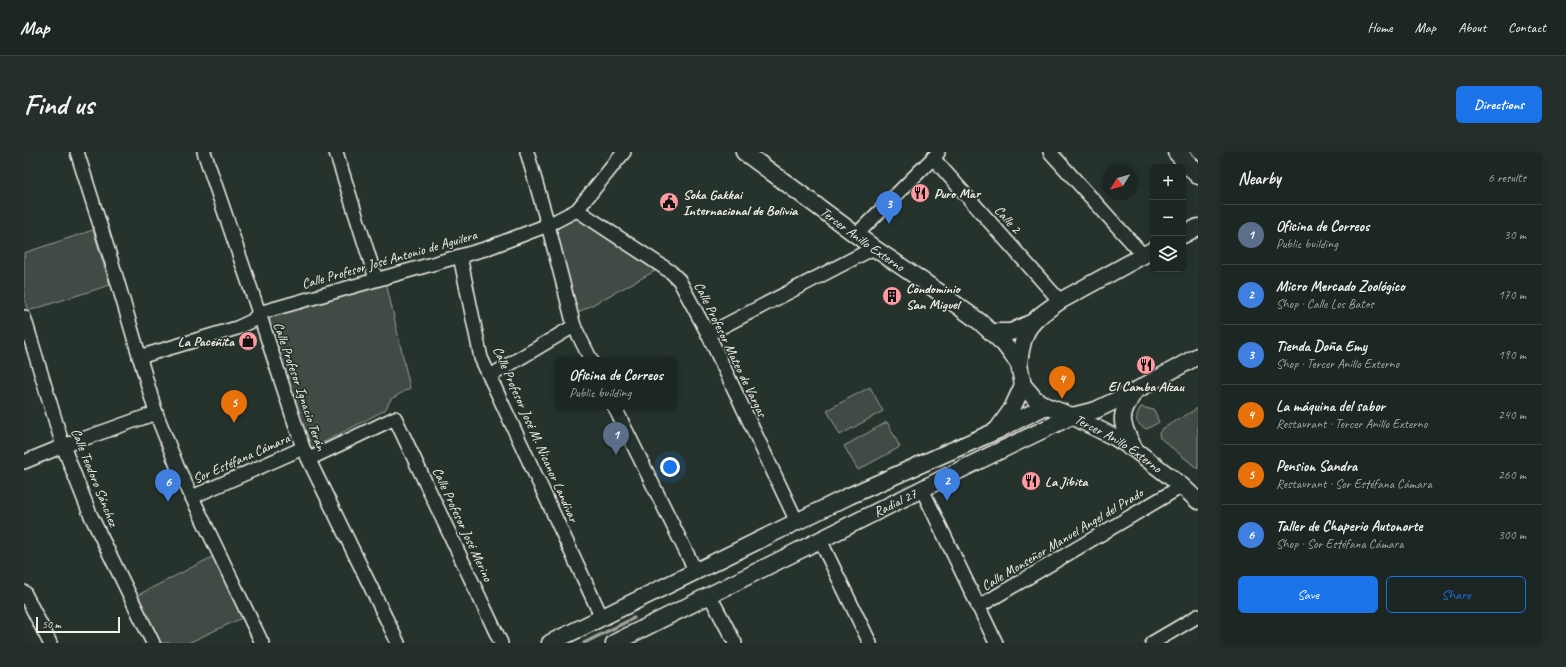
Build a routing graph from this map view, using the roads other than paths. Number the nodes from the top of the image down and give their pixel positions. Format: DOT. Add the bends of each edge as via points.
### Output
graph roads {
  1 [pos="77,152"];
  2 [pos="204,152"];
  3 [pos="336,152"];
  4 [pos="527,152"];
  5 [pos="624,152"];
  6 [pos="744,152"];
  7 [pos="1050,152"];
  8 [pos="1177,152"];
  9 [pos="936,155"];
  10 [pos="1197,173"];
  11 [pos="577,210"];
  12 [pos="548,225"];
  13 [pos="1198,227"];
  14 [pos="1186,233"];
  15 [pos="856,235"];
  16 [pos="874,248"];
  17 [pos="1148,253"];
  18 [pos="460,256"];
  19 [pos="376,279"];
  20 [pos="1060,301"];
  21 [pos="259,313"];
  22 [pos="24,317"];
  23 [pos="1033,322"];
  24 [pos="574,326"];
  25 [pos="992,332"];
  26 [pos="708,334"];
  27 [pos="1198,356"];
  28 [pos="139,357"];
  29 [pos="590,357"];
  30 [pos="1019,364"];
  31 [pos="490,376"];
  32 [pos="1024,385"];
  33 [pos="1135,391"];
  34 [pos="1046,406"];
  35 [pos="615,409"];
  36 [pos="156,413"];
  37 [pos="1072,416"];
  38 [pos="395,418"];
  39 [pos="996,431"];
  40 [pos="63,446"];
  41 [pos="1135,450"];
  42 [pos="306,454"];
  43 [pos="982,459"];
  44 [pos="24,462"];
  45 [pos="1182,486"];
  46 [pos="922,490"];
  47 [pos="192,497"];
  48 [pos="838,501"];
  49 [pos="1198,501"];
  50 [pos="802,520"];
  51 [pos="846,527"];
  52 [pos="820,540"];
  53 [pos="696,572"];
  54 [pos="24,592"];
  55 [pos="710,596"];
  56 [pos="978,607"];
  57 [pos="1198,616"];
  58 [pos="602,618"];
  59 [pos="50,643"];
  60 [pos="153,643"];
  61 [pos="262,643"];
  62 [pos="398,643"];
  63 [pos="501,643"];
  64 [pos="550,643"];
  65 [pos="614,643"];
  66 [pos="735,643"];
  67 [pos="870,643"];
  68 [pos="996,643"];
  69 [pos="1152,643"];
  1 -- 28 [label="street"];
  2 -- 21 [label="street, Calle Profesor Ignacio Terán"];
  3 -- 19 [label="street"];
  4 -- 12 [label="street"];
  5 -- 11 [label="street, Calle Profesor José Antonio de Aguilera"];
  6 -- 15 [label="street, Tercer Anillo Externo"];
  7 -- 17 [label="street"];
  8 -- 10 [label="main road"];
  9 -- 15 [label="street"];
  9 -- 20 [label="street, Calle 2"];
  11 -- 12 [label="street, Calle Profesor José Antonio de Aguilera"];
  11 -- 26 [label="street, Calle Profesor Mateo de Vargas" via="672,272 679,280"];
  12 -- 18 [label="street, Calle Profesor José Antonio de Aguilera"];
  12 -- 24 [label="street"];
  13 -- 14 [label="street"];
  15 -- 16 [label="street, Tercer Anillo Externo"];
  16 -- 25 [label="street, Tercer Anillo Externo"];
  16 -- 26 [label="street"];
  17 -- 20 [label="street"];
  18 -- 19 [label="street, Calle Profesor José Antonio de Aguilera"];
  18 -- 31 [label="street, Calle Profesor José M. Nicanor Landívar" via="482,358"];
  19 -- 21 [label="street, Calle Profesor José Antonio de Aguilera"];
  20 -- 23 [label="street"];
  21 -- 28 [label="street, Calle Profesor José Antonio de Aguilera" via="237,328"];
  21 -- 42 [label="street, Calle Profesor Ignacio Terán"];
  22 -- 40 [label="street, Calle Teodoro Sánchez"];
  23 -- 25 [label="street" via="1011,332"];
  23 -- 30 [label="street" via="1027,328 1021,343"];
  24 -- 29 [label="street"];
  24 -- 31 [label="street"];
  25 -- 30 [label="street, Tercer Anillo Externo"];
  26 -- 50 [label="street, Calle Profesor Mateo de Vargas"];
  27 -- 33 [label="street, Radial 27"];
  28 -- 36 [label="street"];
  30 -- 32 [label="street, Tercer Anillo Externo"];
  31 -- 58 [label="street, Calle Profesor José M. Nicanor Landívar"];
  32 -- 34 [label="street, Tercer Anillo Externo" via="1035,399"];
  32 -- 39 [label="street" via="1012,409"];
  33 -- 37 [label="street, Radial 27" via="1096,410"];
  33 -- 41 [label="street" via="1125,406 1123,428"];
  34 -- 37 [label="street, Tercer Anillo Externo"];
  34 -- 39 [label="street, Radial 27"];
  35 -- 53 [label="street"];
  36 -- 40 [label="street"];
  36 -- 47 [label="street"];
  37 -- 41 [label="street, Tercer Anillo Externo"];
  37 -- 43 [label="street, Radial 27"];
  38 -- 42 [label="street, Sor Estéfana Cámara"];
  38 -- 63 [label="street, Calle Profesor José Merino"];
  39 -- 43 [label="street" via="999,442"];
  39 -- 48 [label="street, Radial 27"];
  40 -- 44 [label="street"];
  40 -- 60 [label="street, Calle Teodoro Sánchez" via="90,514"];
  41 -- 45 [label="street, Tercer Anillo Externo"];
  42 -- 47 [label="street, Sor Estéfana Cámara"];
  42 -- 62 [label="street, Calle Profesor Ignacio Terán"];
  43 -- 46 [label="street, Radial 27"];
  45 -- 49 [label="street, Tercer Anillo Externo"];
  45 -- 56 [label="street, Calle Monseñor Manuel Angel del Prado"];
  46 -- 51 [label="street, Radial 27"];
  46 -- 56 [label="street"];
  47 -- 61 [label="street"];
  48 -- 50 [label="street, Radial 27"];
  48 -- 51 [label="street" via="832,516 838,524"];
  50 -- 52 [label="street" via="822,524"];
  50 -- 53 [label="street, Radial 27"];
  51 -- 52 [label="street, Radial 27"];
  52 -- 55 [label="street, Radial 27"];
  52 -- 67 [label="street"];
  53 -- 58 [label="street, Radial 27"];
  54 -- 59 [label="street"];
  55 -- 65 [label="street, Radial 27"];
  55 -- 66 [label="street"];
  56 -- 68 [label="street"];
  57 -- 69 [label="street"];
  58 -- 64 [label="street, Radial 27"];
}
